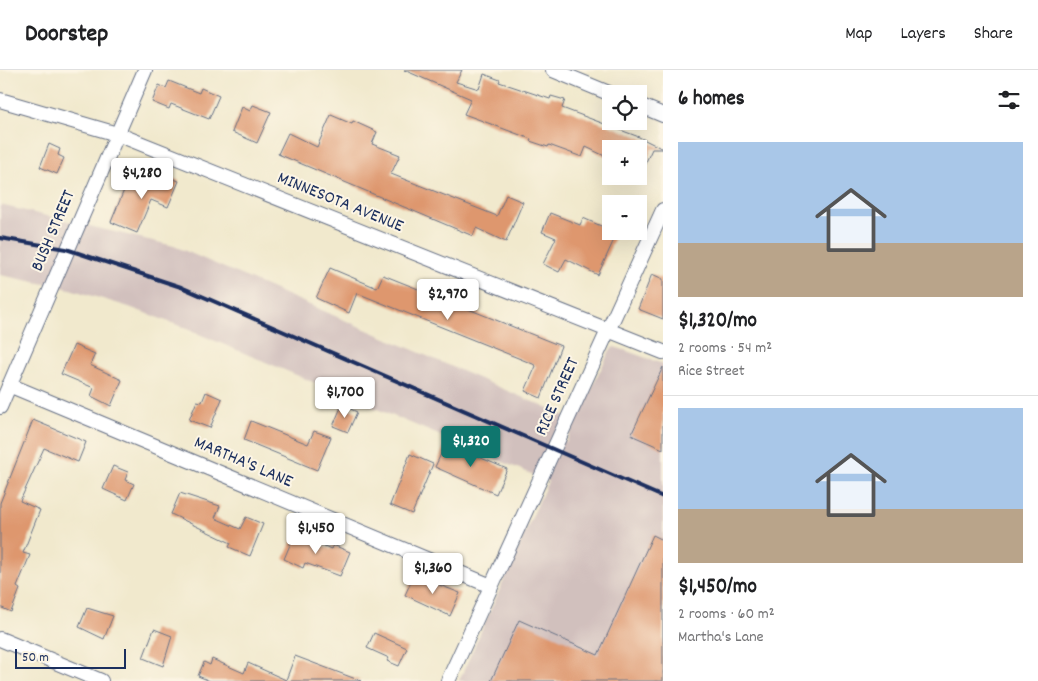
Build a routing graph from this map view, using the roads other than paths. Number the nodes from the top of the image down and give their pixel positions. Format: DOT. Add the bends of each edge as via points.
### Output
graph roads {
  1 [pos="145,70"];
  2 [pos="554,70"];
  3 [pos="602,90"];
  4 [pos="0,100"];
  5 [pos="647,108"];
  6 [pos="663,115"];
  7 [pos="117,134"];
  8 [pos="663,210"];
  9 [pos="609,330"];
  10 [pos="663,352"];
  11 [pos="9,385"];
  12 [pos="0,407"];
  13 [pos="491,586"];
  14 [pos="0,639"];
  15 [pos="101,681"];
  16 [pos="448,681"];
  1 -- 7 [label="street, BUSH STREET"];
  2 -- 3 [label="street"];
  4 -- 7 [label="street, MINNESOTA AVENUE"];
  5 -- 6 [label="street"];
  7 -- 9 [label="street, MINNESOTA AVENUE"];
  7 -- 11 [label="street, BUSH STREET"];
  8 -- 9 [label="street, RICE STREET"];
  9 -- 10 [label="street, MINNESOTA AVENUE"];
  9 -- 13 [label="street, RICE STREET"];
  11 -- 12 [label="street, BUSH STREET"];
  11 -- 13 [label="street, MARTHA'S LANE"];
  13 -- 16 [label="street, RICE STREET"];
  14 -- 15 [label="street"];
}
